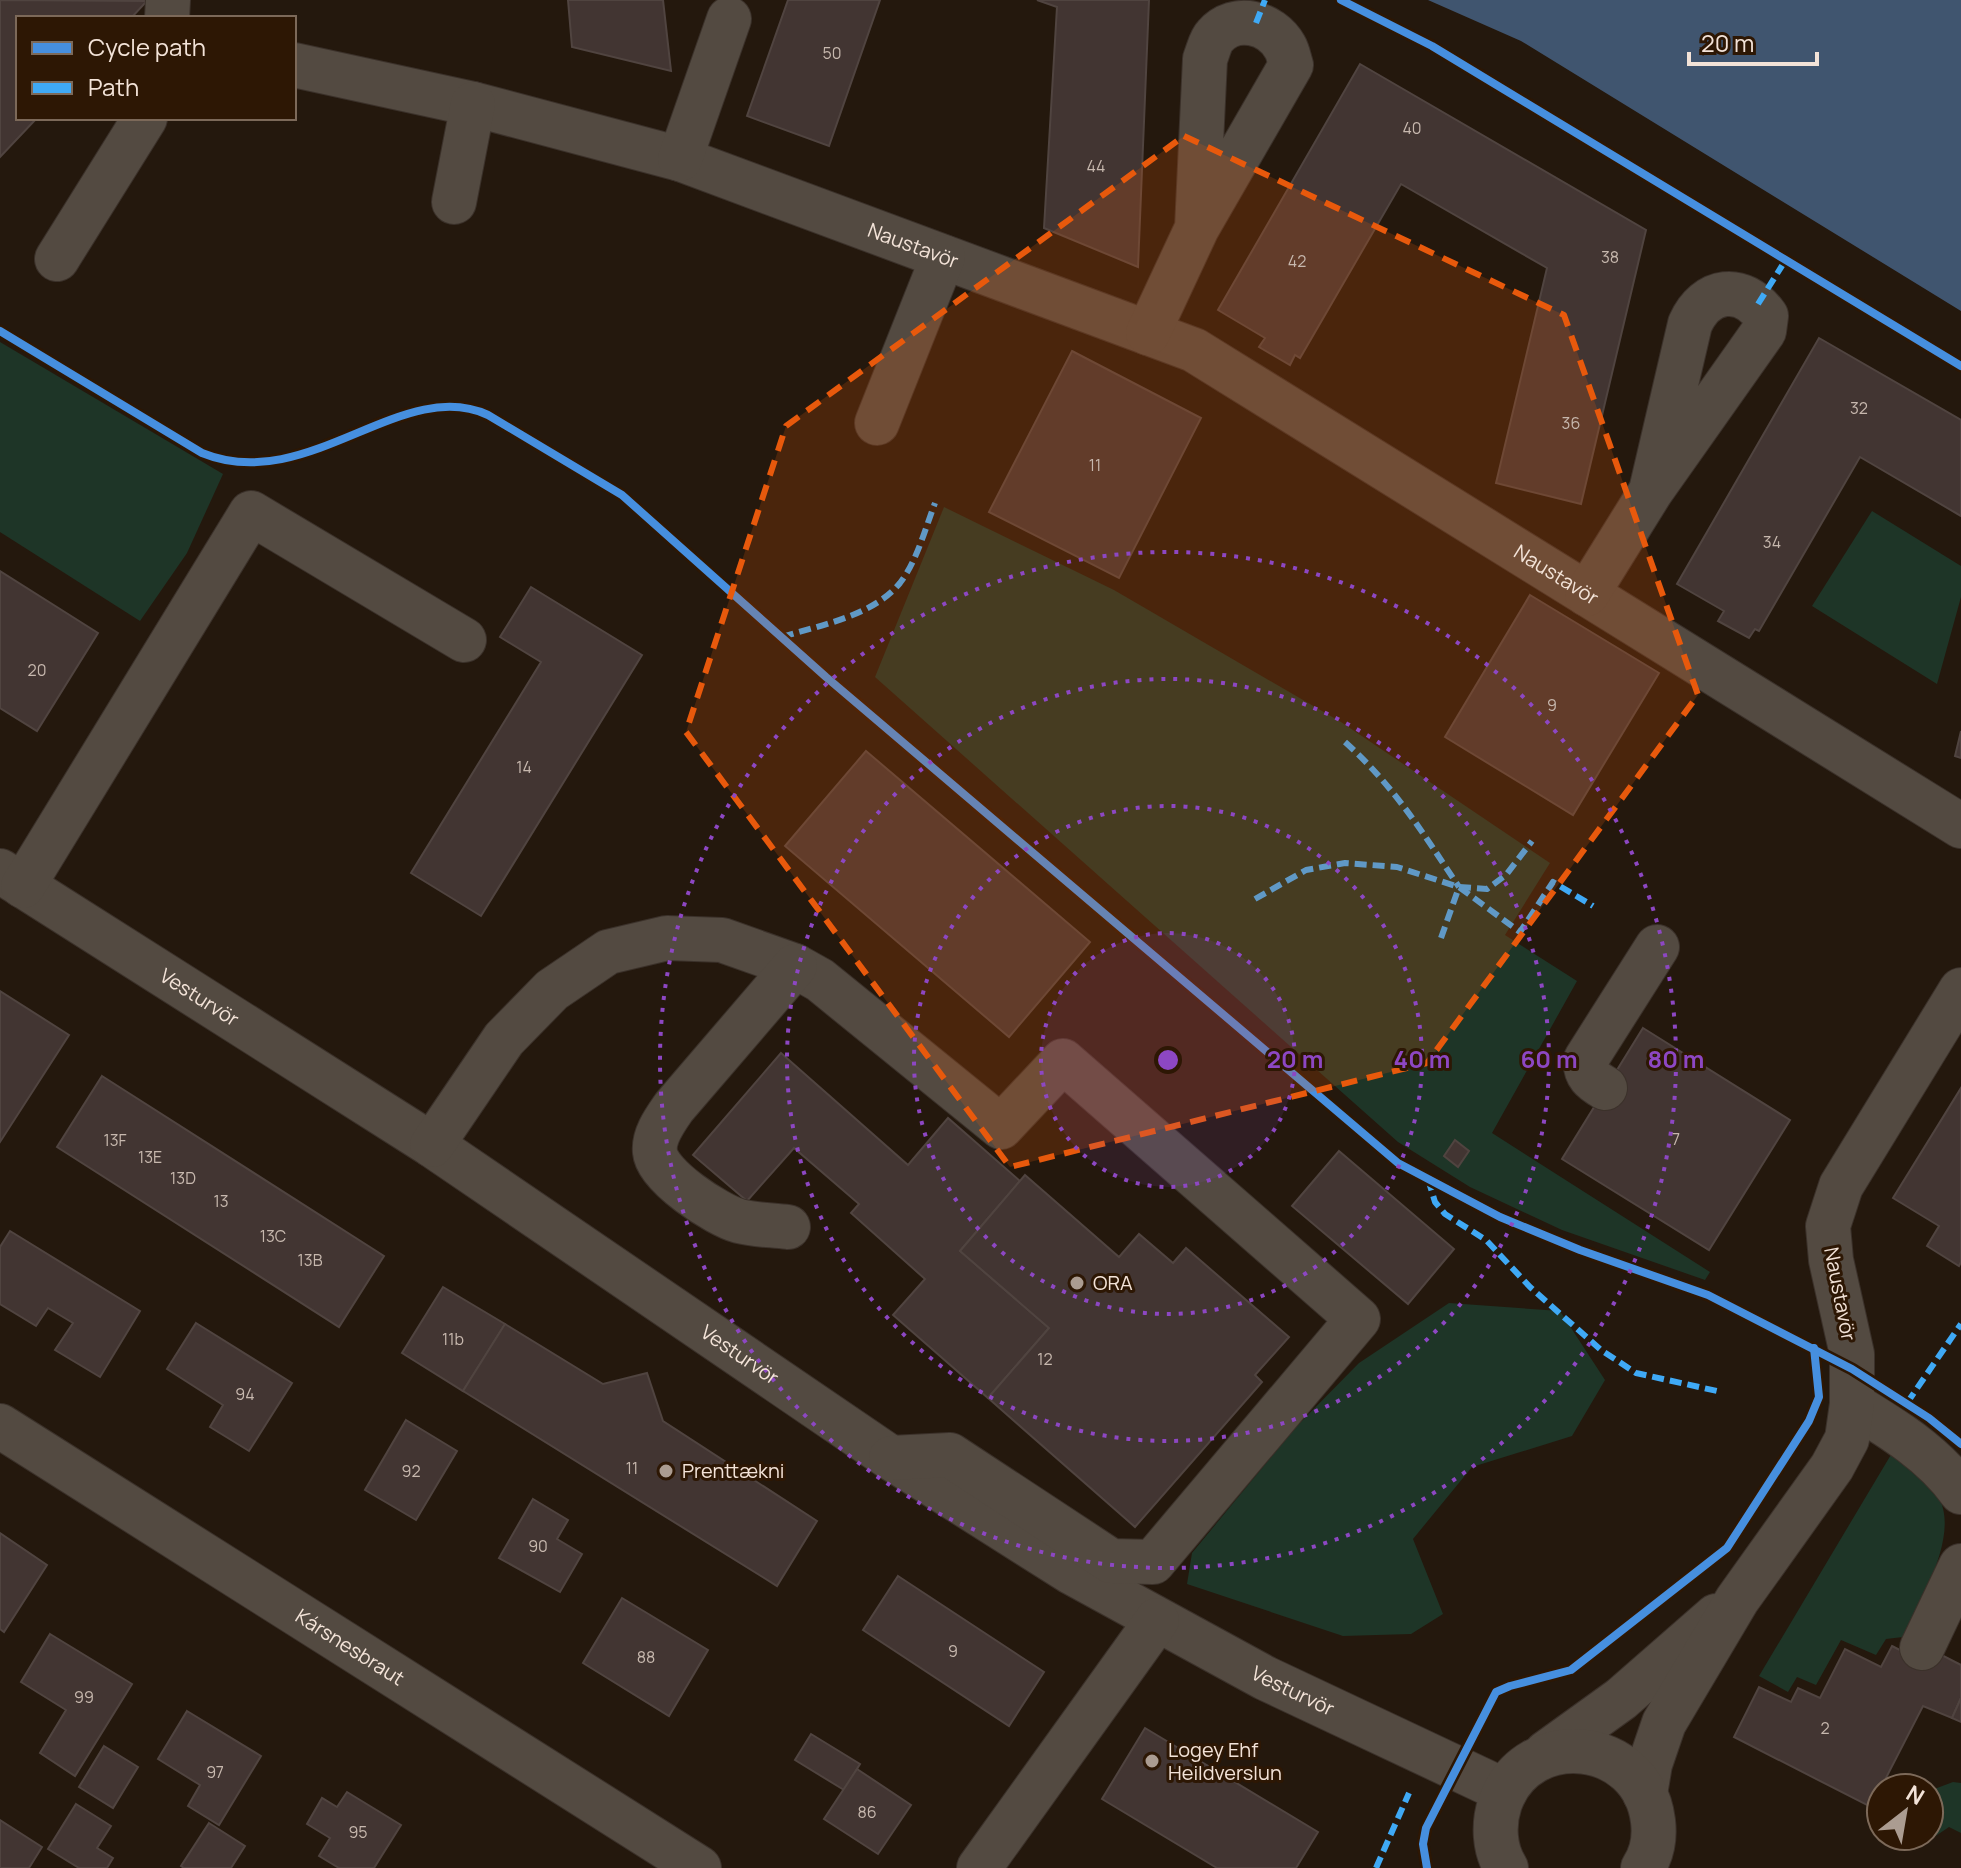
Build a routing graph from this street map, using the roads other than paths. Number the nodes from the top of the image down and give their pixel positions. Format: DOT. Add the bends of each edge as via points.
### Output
graph roads {
  1 [pos="735,6"];
  2 [pos="296,65"];
  3 [pos="473,104"];
  4 [pos="144,120"];
  5 [pos="680,159"];
  6 [pos="454,202"];
  7 [pos="1197,228"];
  8 [pos="943,257"];
  9 [pos="57,259"];
  10 [pos="1148,333"];
  11 [pos="877,423"];
  12 [pos="1651,491"];
  13 [pos="1587,594"];
  14 [pos="464,640"];
  15 [pos="1961,826"];
  16 [pos="12,879"];
  17 [pos="1657,947"];
  18 [pos="795,966"];
  19 [pos="1961,990"];
  20 [pos="1605,1088"];
  21 [pos="432,1145"];
  22 [pos="788,1227"];
  23 [pos="1852,1404"];
  24 [pos="0,1426"];
  25 [pos="891,1458"];
  26 [pos="1961,1492"];
  27 [pos="1961,1566"];
  28 [pos="1737,1600"];
  29 [pos="1157,1620"];
  30 [pos="1922,1648"];
  31 [pos="1538,1759"];
  32 [pos="1505,1791"];
  33 [pos="1645,1794"];
  34 [pos="1659,1860"];
  35 [pos="699,1868"];
  36 [pos="979,1868"];
  37 [pos="1506,1868"];
  1 -- 5 [label="street"];
  2 -- 3 [label="street, Naustavör"];
  3 -- 5 [label="street, Naustavör"];
  3 -- 6 [label="street"];
  4 -- 9 [label="street"];
  5 -- 8 [label="street, Naustavör"];
  7 -- 10 [label="street"];
  8 -- 10 [label="street, Naustavör"];
  8 -- 11 [label="street"];
  10 -- 13 [label="street, Naustavör" via="1194,350"];
  12 -- 13 [label="street"];
  13 -- 15 [label="street, Naustavör"];
  14 -- 16 [label="street" via="251,513"];
  16 -- 21 [label="street, Vesturvör"];
  17 -- 20 [label="street" via="1586,1059 1587,1073"];
  18 -- 21 [label="street" via="722,940 667,938 608,952 552,990 504,1039"];
  18 -- 22 [label="street" via="674,1107 660,1128 655,1153 664,1172 737,1221"];
  18 -- 25 [label="street" via="820,980 1001,1127 1063,1061 1358,1319 1153,1562 1111,1561 950,1455"];
  19 -- 23 [label="street, Naustavör" via="1847,1174 1828,1226 1852,1354"];
  21 -- 25 [label="street, Vesturvör"];
  23 -- 26 [label="street" via="1892,1428 1944,1470"];
  23 -- 28 [label="street, Naustavör" via="1847,1439 1832,1467"];
  24 -- 35 [label="street, Kársnesbraut"];
  25 -- 29 [label="street, Vesturvör"];
  27 -- 30 [label="street"];
  28 -- 31 [label="street, Naustavör" via="1621,1699"];
  28 -- 33 [label="street, Naustavör" via="1664,1723"];
  29 -- 32 [label="street, Vesturvör" via="1265,1678"];
  29 -- 36 [label="street"];
  31 -- 32 [label="street, Naustavör"];
  31 -- 33 [label="street" via="1562,1751 1587,1751 1631,1773"];
  32 -- 37 [label="street" via="1496,1814 1496,1840"];
  33 -- 34 [label="street"];
}
